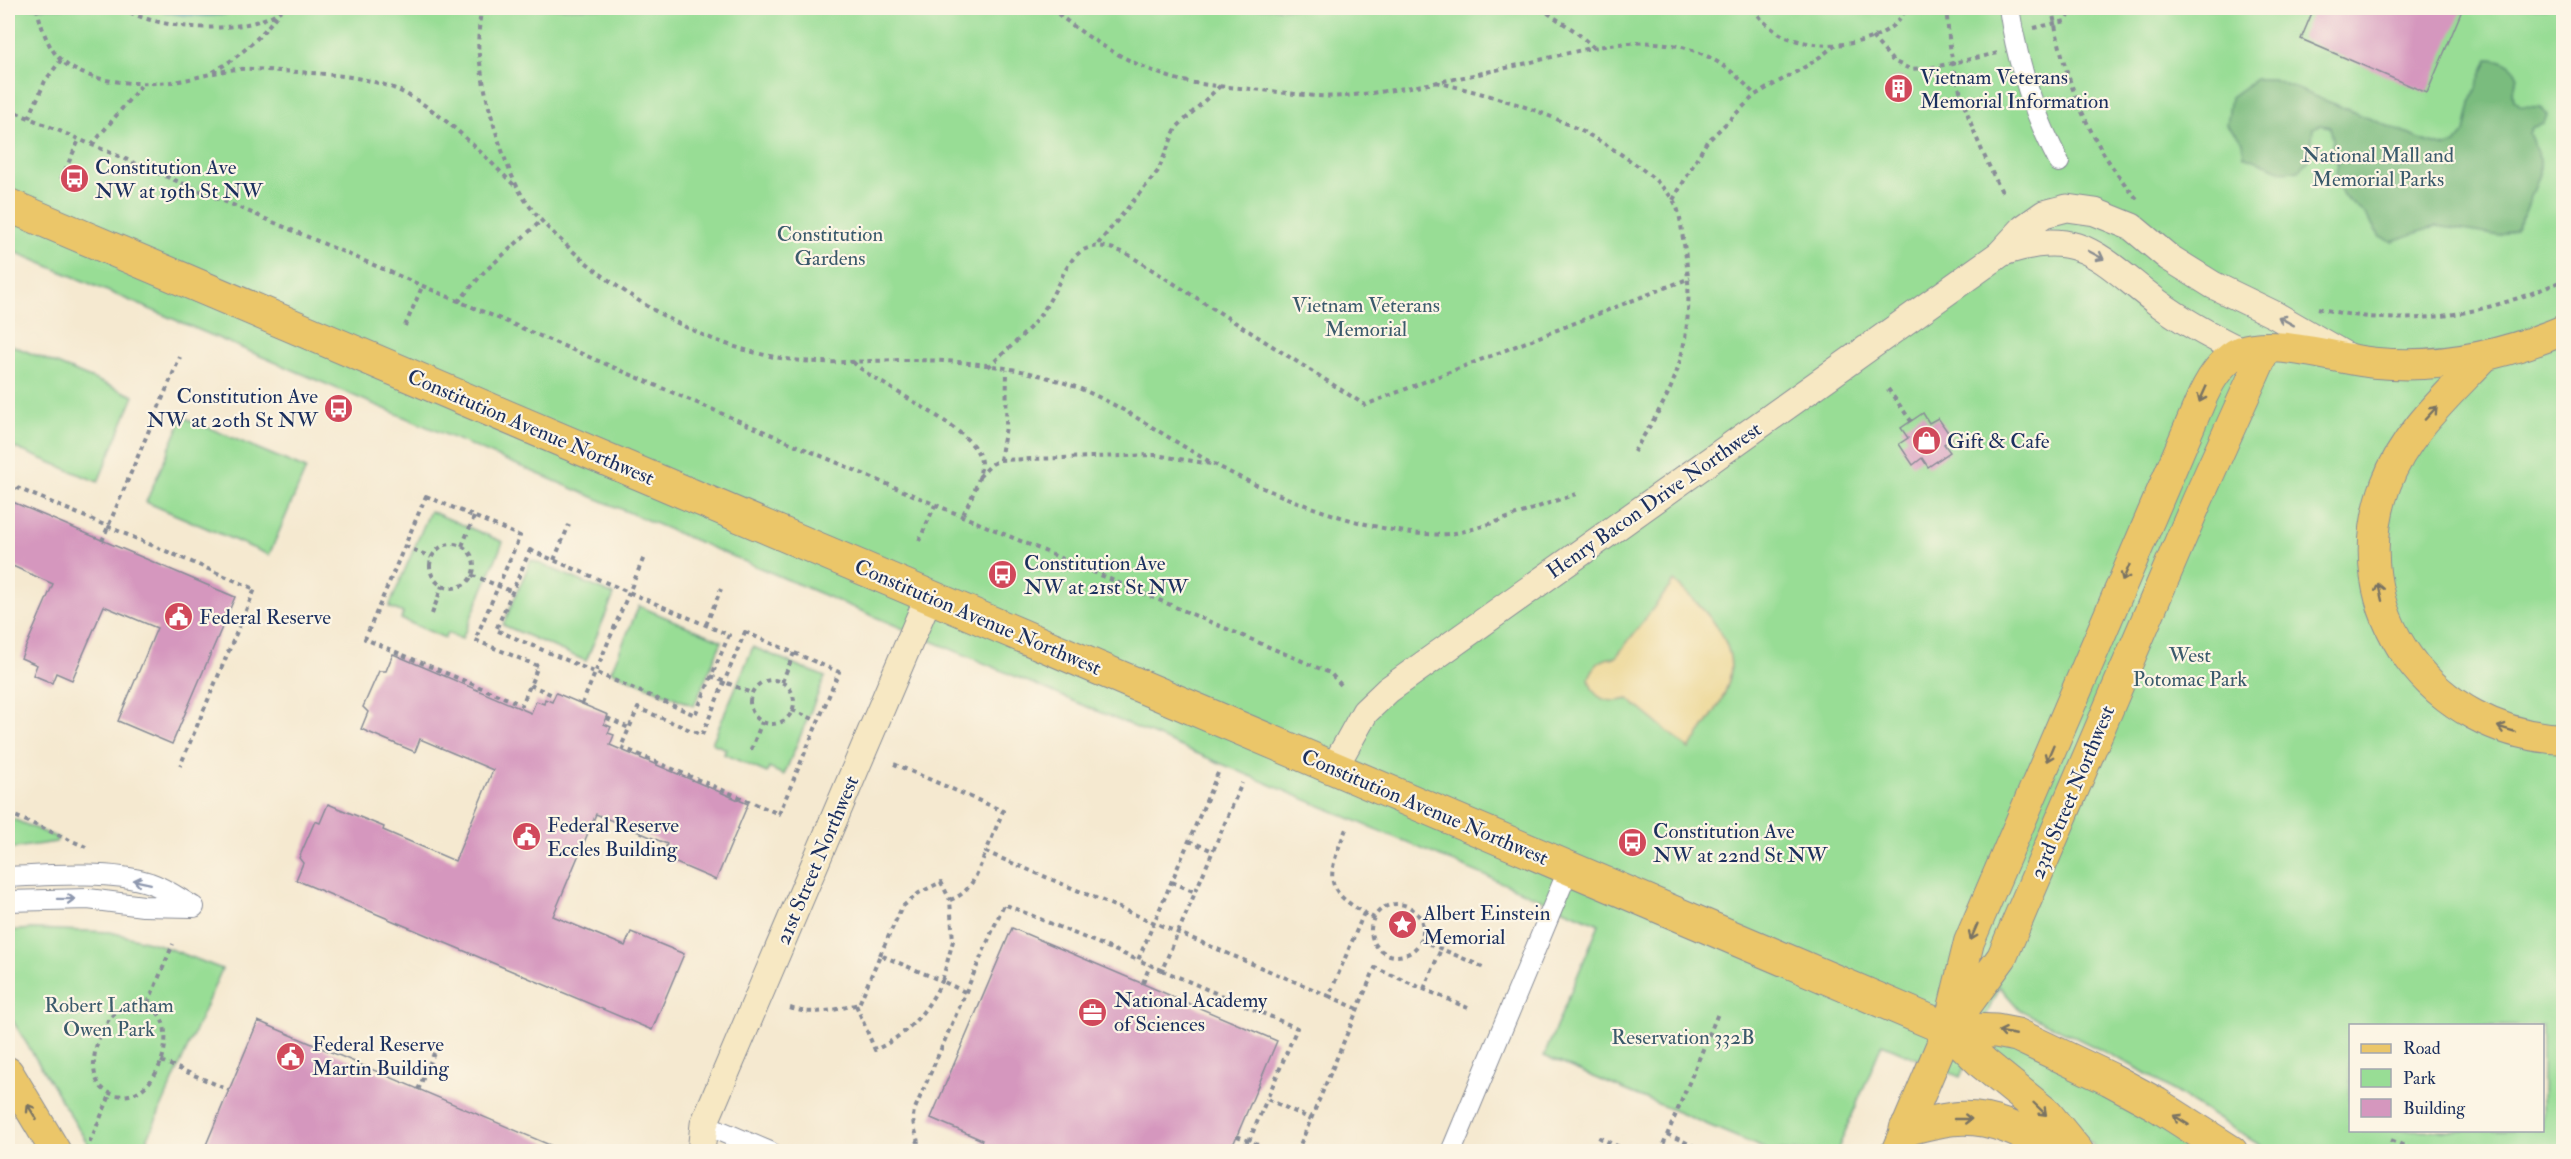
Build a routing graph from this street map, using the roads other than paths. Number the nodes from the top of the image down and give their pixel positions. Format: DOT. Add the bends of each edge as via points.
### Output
graph roads {
  1 [pos="2008,8"];
  2 [pos="2059,162"];
  3 [pos="8,205"];
  4 [pos="2000,254"];
  5 [pos="2564,330"];
  6 [pos="2525,345"];
  7 [pos="2253,349"];
  8 [pos="2564,350"];
  9 [pos="2485,356"];
  10 [pos="2355,361"];
  11 [pos="929,596"];
  12 [pos="2564,738"];
  13 [pos="1334,768"];
  14 [pos="1569,868"];
  15 [pos="8,877"];
  16 [pos="8,901"];
  17 [pos="1948,1029"];
  18 [pos="8,1072"];
  19 [pos="704,1124"];
  20 [pos="1901,1140"];
  21 [pos="56,1152"];
  22 [pos="679,1152"];
  23 [pos="701,1152"];
  24 [pos="770,1152"];
  25 [pos="1451,1152"];
  26 [pos="2057,1152"];
  27 [pos="2077,1152"];
  28 [pos="2230,1152"];
  1 -- 2 [label="street" via="2026,87"];
  3 -- 11 [label="highway, Constitution Avenue Northwest"];
  4 -- 7 [label="street, one-way" via="2030,244 2051,243 2090,251 2176,316"];
  10 -- 4 [label="street, one-way" via="2213,285 2168,257 2132,227 2105,215 2075,208 2054,210 2024,228"];
  4 -- 13 [label="street, Henry Bacon Drive Northwest" via="1388,690 1365,712"];
  5 -- 6 [label="main road"];
  6 -- 8 [label="main road"];
  6 -- 9 [label="main road"];
  7 -- 10 [label="main road" via="2291,349"];
  7 -- 17 [label="main road, 23rd Street Northwest" via="2188,520 2002,957"];
  9 -- 10 [label="main road" via="2420,365"];
  12 -- 9 [label="main road, one-way" via="2509,731 2484,721 2443,695 2398,643 2381,597 2374,546 2379,504 2386,484 2423,421"];
  11 -- 13 [label="highway, Constitution Avenue Northwest"];
  11 -- 19 [label="street, 21st Street Northwest"];
  13 -- 14 [label="highway, Constitution Avenue Northwest"];
  14 -- 17 [label="highway, Constitution Avenue Northwest"];
  14 -- 25 [label="street"];
  16 -- 15 [label="street, one-way" via="88,899 194,907 150,883 133,880 97,875"];
  17 -- 20 [label="main road, 23rd Street Northwest"];
  17 -- 27 [label="highway, Constitution Avenue Northwest, one-way" via="2046,1114"];
  28 -- 17 [label="highway, Constitution Avenue Northwest, one-way" via="2156,1104 2027,1040 1996,1031"];
  21 -- 18 [label="main road, one-way"];
  19 -- 22 [label="street, 21st Street Northwest"];
  19 -- 23 [label="street, 21st Street Northwest"];
  19 -- 24 [label="street"];
  20 -- 26 [label="highway, one-way" via="1952,1119 1976,1119 2013,1129"];
}
